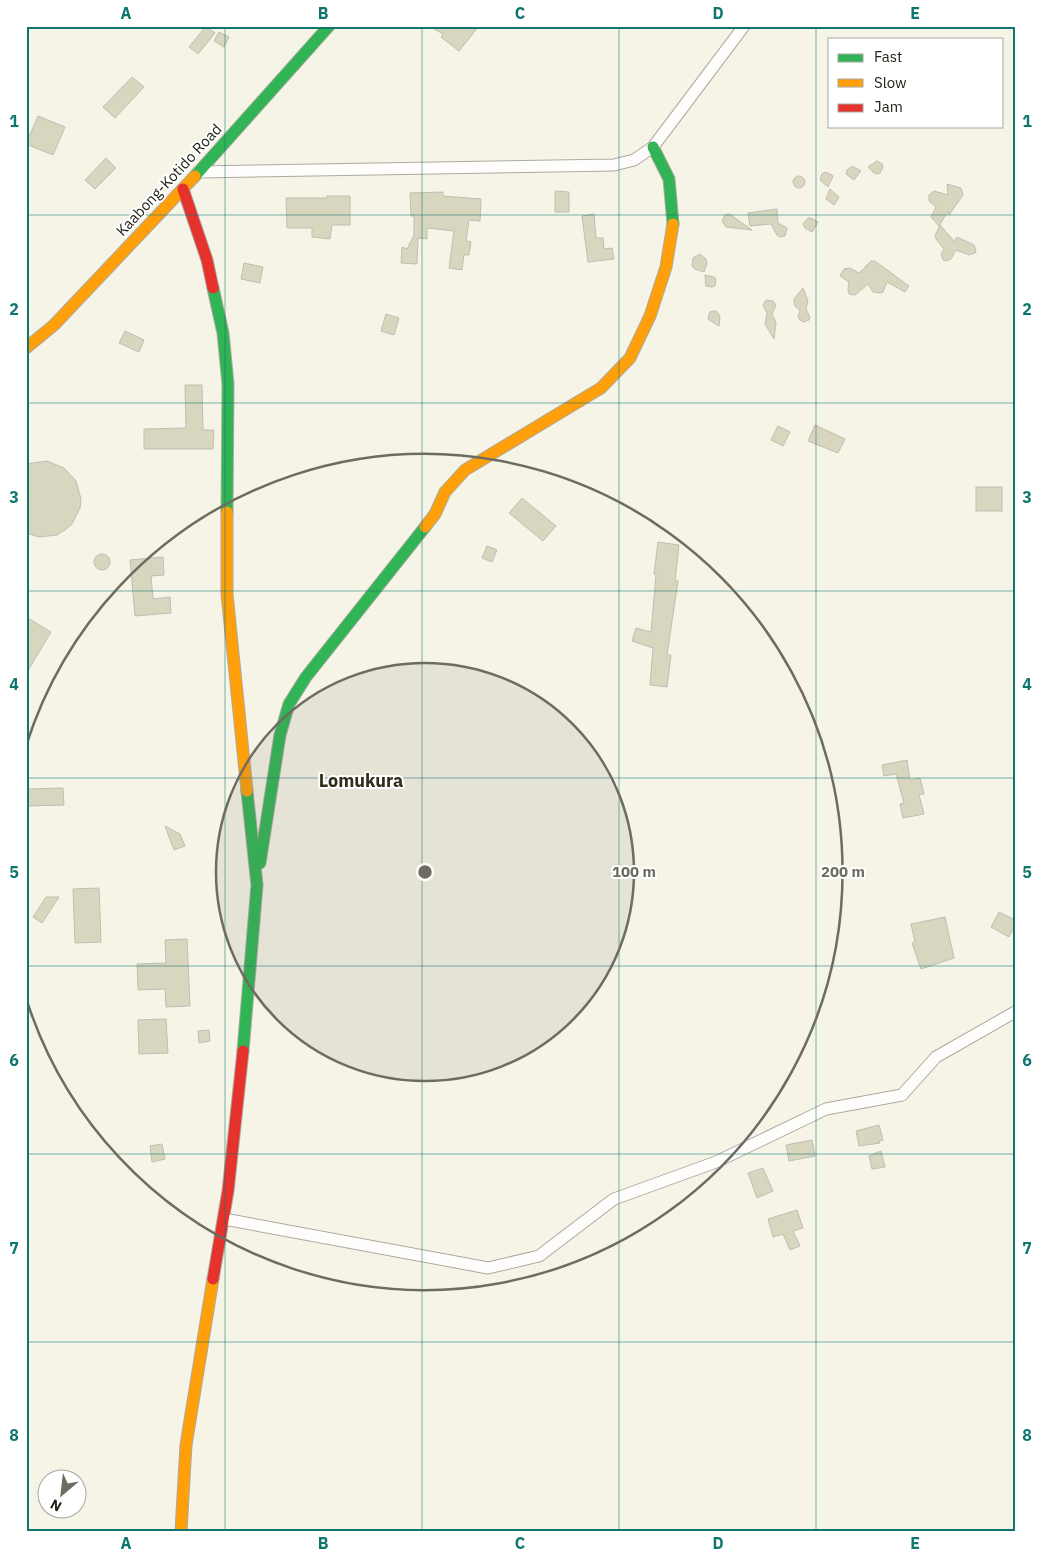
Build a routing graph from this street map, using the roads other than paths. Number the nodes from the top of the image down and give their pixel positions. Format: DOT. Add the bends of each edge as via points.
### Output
graph roads {
  1 [pos="328,26"];
  2 [pos="744,26"];
  3 [pos="653,147"];
  4 [pos="198,172"];
  5 [pos="183,189"];
  6 [pos="26,348"];
  7 [pos="257,885"];
  8 [pos="1015,1012"];
  9 [pos="224,1219"];
  10 [pos="180,1531"];
  1 -- 4 [label="street, Kaabong-Kotido Road"];
  2 -- 3 [label="street"];
  3 -- 4 [label="street" via="634,160 614,165"];
  3 -- 7 [label="street" via="669,179 674,220 666,267 650,316 630,358 601,388 465,470 445,492 435,514 306,677 289,704 280,734"];
  4 -- 5 [label="street, Kaabong-Kotido Road"];
  5 -- 6 [label="street, Kaabong-Kotido Road" via="54,325"];
  5 -- 7 [label="street" via="207,260 223,333 228,384 226,594"];
  7 -- 9 [label="street" via="246,1028"];
  8 -- 9 [label="street" via="936,1057 902,1095 826,1109 716,1162 614,1199 539,1256 488,1268"];
  9 -- 10 [label="street" via="186,1445"];
}
